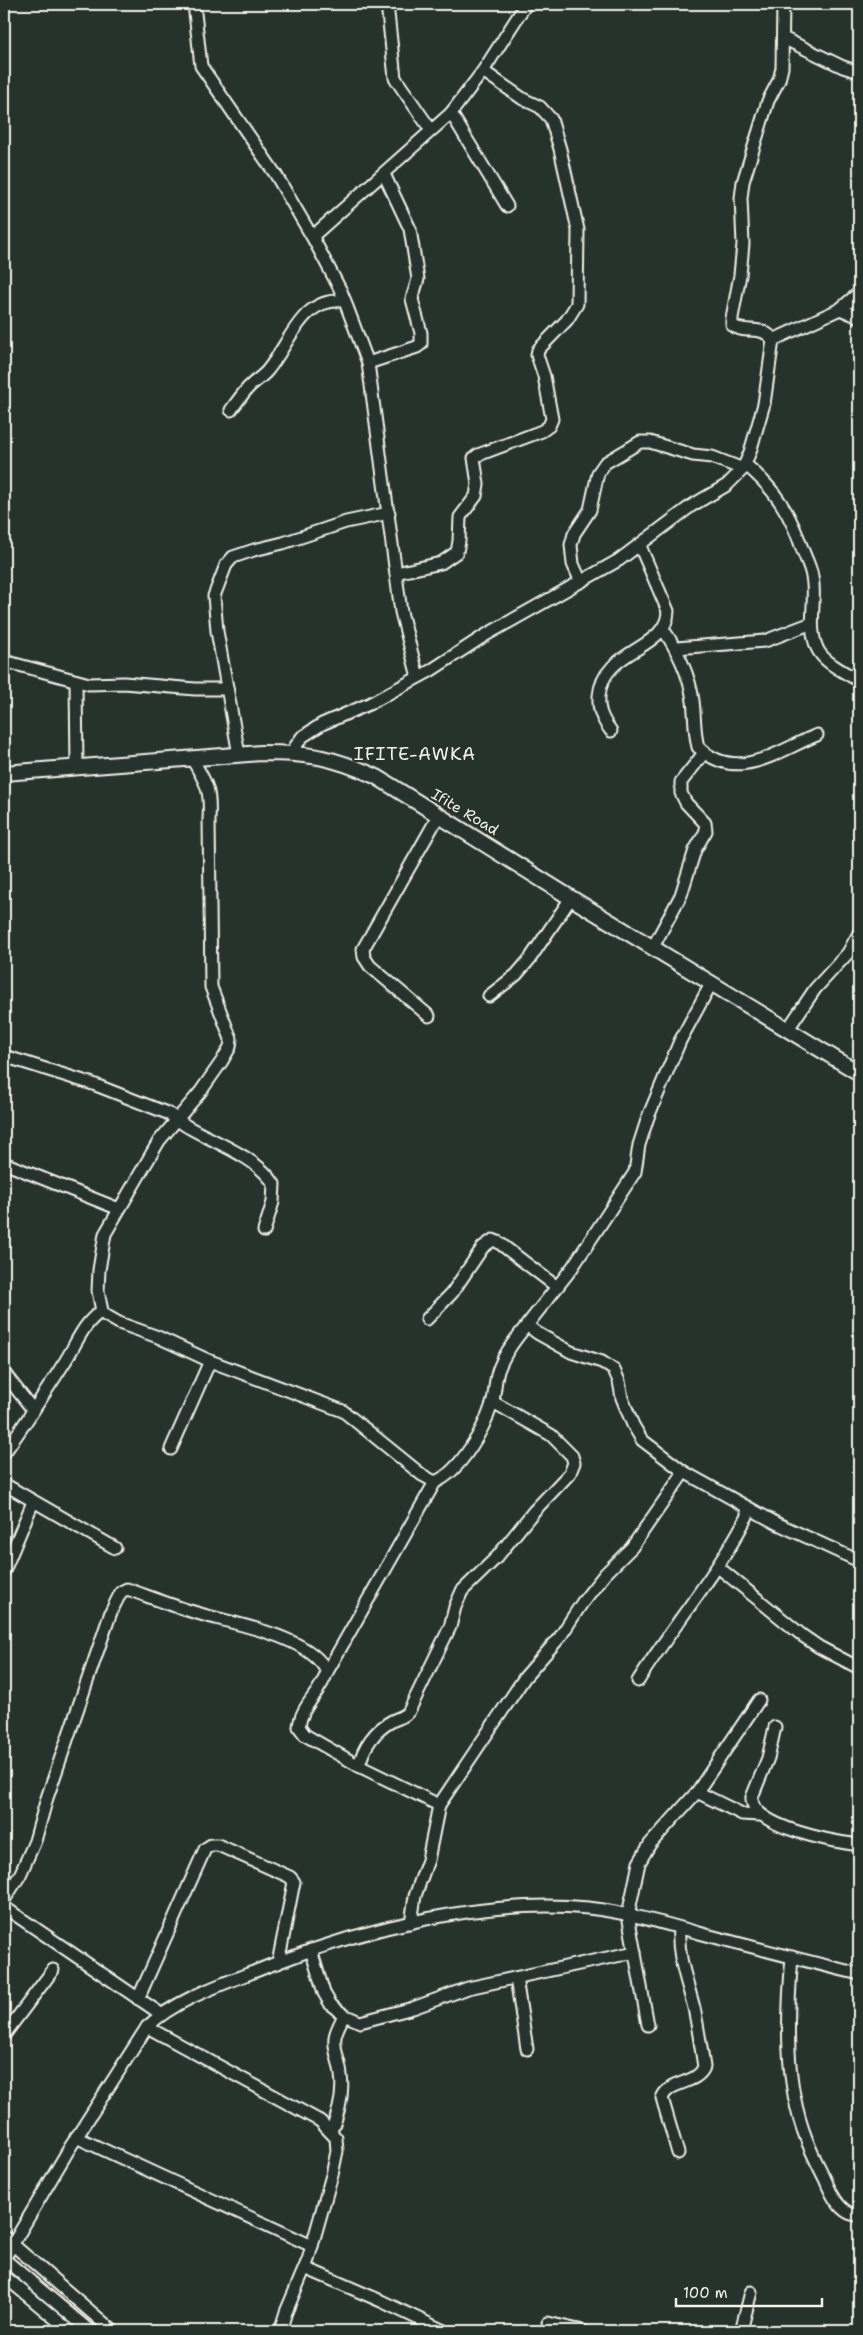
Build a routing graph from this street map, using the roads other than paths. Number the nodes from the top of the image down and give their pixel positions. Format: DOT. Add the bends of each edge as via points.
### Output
graph roads {
  1 [pos="194,4"];
  2 [pos="387,4"];
  3 [pos="526,4"];
  4 [pos="783,4"];
  5 [pos="783,38"];
  6 [pos="483,70"];
  7 [pos="859,72"];
  8 [pos="451,112"];
  9 [pos="431,130"];
  10 [pos="384,174"];
  11 [pos="507,206"];
  12 [pos="314,240"];
  13 [pos="859,293"];
  14 [pos="345,302"];
  15 [pos="840,309"];
  16 [pos="859,318"];
  17 [pos="773,340"];
  18 [pos="368,363"];
  19 [pos="231,410"];
  20 [pos="744,467"];
  21 [pos="389,512"];
  22 [pos="640,546"];
  23 [pos="396,573"];
  24 [pos="581,582"];
  25 [pos="812,623"];
  26 [pos="663,629"];
  27 [pos="676,648"];
  28 [pos="4,661"];
  29 [pos="418,677"];
  30 [pos="859,681"];
  31 [pos="76,682"];
  32 [pos="227,689"];
  33 [pos="611,730"];
  34 [pos="817,735"];
  35 [pos="291,753"];
  36 [pos="704,753"];
  37 [pos="239,755"];
  38 [pos="192,759"];
  39 [pos="77,767"];
  40 [pos="4,773"];
  41 [pos="439,815"];
  42 [pos="572,898"];
  43 [pos="859,933"];
  44 [pos="653,947"];
  45 [pos="712,982"];
  46 [pos="489,996"];
  47 [pos="429,1016"];
  48 [pos="788,1029"];
  49 [pos="4,1056"];
  50 [pos="859,1073"];
  51 [pos="178,1119"];
  52 [pos="4,1163"];
  53 [pos="119,1209"];
  54 [pos="264,1231"];
  55 [pos="557,1287"];
  56 [pos="102,1311"];
  57 [pos="427,1319"];
  58 [pos="527,1325"];
  59 [pos="210,1361"];
  60 [pos="4,1373"];
  61 [pos="493,1402"];
  62 [pos="33,1410"];
  63 [pos="171,1449"];
  64 [pos="4,1453"];
  65 [pos="684,1472"];
  66 [pos="435,1482"];
  67 [pos="4,1484"];
  68 [pos="34,1502"];
  69 [pos="747,1507"];
  70 [pos="115,1548"];
  71 [pos="859,1561"];
  72 [pos="718,1567"];
  73 [pos="4,1571"];
  74 [pos="859,1668"];
  75 [pos="327,1672"];
  76 [pos="638,1681"];
  77 [pos="759,1700"];
  78 [pos="775,1727"];
  79 [pos="359,1766"];
  80 [pos="697,1792"];
  81 [pos="439,1805"];
  82 [pos="760,1815"];
  83 [pos="859,1846"];
  84 [pos="4,1900"];
  85 [pos="4,1907"];
  86 [pos="628,1916"];
  87 [pos="411,1923"];
  88 [pos="678,1928"];
  89 [pos="311,1950"];
  90 [pos="635,1952"];
  91 [pos="792,1957"];
  92 [pos="278,1962"];
  93 [pos="53,1970"];
  94 [pos="859,1974"];
  95 [pos="516,1978"];
  96 [pos="138,1999"];
  97 [pos="161,2014"];
  98 [pos="344,2016"];
  99 [pos="648,2025"];
  100 [pos="147,2027"];
  101 [pos="4,2034"];
  102 [pos="527,2048"];
  103 [pos="331,2131"];
  104 [pos="76,2137"];
  105 [pos="678,2153"];
  106 [pos="859,2216"];
  107 [pos="8,2241"];
  108 [pos="312,2246"];
  109 [pos="4,2259"];
  110 [pos="305,2268"];
  111 [pos="4,2276"];
  112 [pos="751,2292"];
  113 [pos="548,2324"];
  114 [pos="70,2331"];
  115 [pos="90,2331"];
  116 [pos="113,2331"];
  117 [pos="280,2331"];
  118 [pos="444,2331"];
  119 [pos="583,2331"];
  120 [pos="741,2331"];
  1 -- 12 [label="street" via="201,66 276,175"];
  2 -- 9 [label="street" via="395,78"];
  3 -- 6 [label="street"];
  4 -- 5 [label="street"];
  5 -- 7 [label="street" via="843,68"];
  5 -- 17 [label="street" via="779,80 768,101 743,182 743,244 732,318 732,325 736,328 762,331 770,334"];
  6 -- 8 [label="street"];
  6 -- 23 [label="street" via="523,99 540,107 550,119 578,230 576,304 567,320 538,350 549,400 550,426 478,454 474,458 478,484 476,496 460,517 457,552 441,563"];
  8 -- 9 [label="street"];
  8 -- 11 [label="street"];
  9 -- 10 [label="street"];
  10 -- 12 [label="street" via="322,226"];
  10 -- 18 [label="street" via="410,229 418,279 412,299 421,344"];
  12 -- 14 [label="street"];
  13 -- 15 [label="street"];
  14 -- 18 [label="street"];
  14 -- 19 [label="street" via="332,300 303,317 266,373 248,388"];
  15 -- 16 [label="street"];
  15 -- 17 [label="street"];
  17 -- 20 [label="street" via="764,404"];
  18 -- 21 [label="street"];
  20 -- 22 [label="street" via="727,485 690,506"];
  20 -- 24 [label="street" via="650,442 640,442 605,463 598,472 590,510 574,534 571,545 573,564"];
  20 -- 25 [label="street" via="761,477 784,505 798,536 813,577"];
  21 -- 23 [label="street"];
  21 -- 32 [label="street" via="233,557 221,574 214,596"];
  22 -- 24 [label="street"];
  22 -- 26 [label="street" via="668,611"];
  23 -- 29 [label="street" via="401,612"];
  24 -- 29 [label="street"];
  25 -- 27 [label="street" via="765,641"];
  25 -- 30 [label="street" via="822,656"];
  26 -- 27 [label="street"];
  26 -- 33 [label="street" via="606,672 598,707"];
  27 -- 36 [label="street" via="693,698 698,747"];
  28 -- 31 [label="street"];
  29 -- 35 [label="street" via="322,724 302,737"];
  31 -- 32 [label="street"];
  31 -- 39 [label="street"];
  32 -- 37 [label="street"];
  34 -- 36 [label="street" via="761,760 741,764 718,762"];
  35 -- 37 [label="street, Ifite Road"];
  35 -- 41 [label="street, Ifite Road" via="326,757 377,776"];
  36 -- 44 [label="street" via="681,782 681,793 705,823 706,831 695,850 681,896"];
  37 -- 38 [label="street, Ifite Road"];
  38 -- 39 [label="street, Ifite Road"];
  38 -- 51 [label="street" via="209,789 211,987 231,1039 222,1061"];
  39 -- 40 [label="street, Ifite Road"];
  41 -- 42 [label="street, Ifite Road"];
  41 -- 47 [label="street" via="363,949 370,966"];
  42 -- 44 [label="street, Ifite Road"];
  42 -- 46 [label="street" via="529,960"];
  43 -- 48 [label="street" via="848,953 815,989"];
  44 -- 45 [label="street, Ifite Road"];
  45 -- 48 [label="street, Ifite Road"];
  45 -- 55 [label="street" via="680,1042 648,1117 638,1145 635,1172"];
  48 -- 50 [label="street, Ifite Road"];
  49 -- 51 [label="street" via="92,1084"];
  51 -- 53 [label="street" via="159,1141"];
  51 -- 54 [label="street" via="268,1175 274,1184 273,1202"];
  52 -- 53 [label="street"];
  53 -- 56 [label="street" via="105,1234 101,1255 98,1291"];
  55 -- 57 [label="street" via="493,1240 483,1247 452,1292"];
  55 -- 58 [label="street"];
  56 -- 59 [label="street" via="119,1322"];
  56 -- 62 [label="street" via="87,1322"];
  58 -- 61 [label="street" via="499,1366"];
  58 -- 65 [label="street" via="571,1352 602,1362 614,1370 622,1398 642,1440"];
  59 -- 63 [label="street"];
  59 -- 66 [label="street" via="343,1411"];
  60 -- 62 [label="street"];
  61 -- 66 [label="street" via="463,1459 444,1478"];
  61 -- 79 [label="street" via="551,1435 572,1456 574,1463 570,1473 497,1557 462,1591 450,1627 409,1711 405,1717 393,1720 379,1730 361,1756"];
  62 -- 64 [label="street"];
  65 -- 69 [label="street"];
  65 -- 81 [label="street" via="632,1547 605,1574 560,1637 524,1677"];
  66 -- 75 [label="street"];
  67 -- 68 [label="street"];
  68 -- 70 [label="street"];
  68 -- 73 [label="street"];
  69 -- 71 [label="street"];
  69 -- 72 [label="street" via="746,1516"];
  72 -- 74 [label="street" via="803,1636"];
  72 -- 76 [label="street"];
  75 -- 79 [label="street" via="323,1684 300,1718 299,1727 305,1735"];
  75 -- 84 [label="street" via="313,1655 292,1642 127,1589 121,1592 111,1612 34,1841 20,1875"];
  77 -- 80 [label="street"];
  78 -- 82 [label="street" via="768,1758 752,1797 752,1804"];
  79 -- 81 [label="street"];
  80 -- 82 [label="street" via="742,1814"];
  80 -- 86 [label="street" via="642,1857"];
  81 -- 87 [label="street"];
  82 -- 83 [label="street" via="788,1828"];
  85 -- 96 [label="street"];
  86 -- 87 [label="street" via="589,1908 483,1909"];
  86 -- 88 [label="street"];
  86 -- 90 [label="street"];
  87 -- 89 [label="street"];
  88 -- 91 [label="street"];
  88 -- 105 [label="street" via="681,1968 694,2008 704,2067 702,2073 669,2088 662,2098"];
  89 -- 92 [label="street"];
  89 -- 98 [label="street" via="324,1993 331,2005"];
  90 -- 95 [label="street"];
  90 -- 99 [label="street"];
  91 -- 94 [label="street"];
  91 -- 106 [label="street" via="789,1996 793,2088 805,2136 832,2194 844,2211"];
  92 -- 96 [label="street" via="294,1882 290,1877 218,1845 211,1845 205,1849 179,1902"];
  92 -- 97 [label="street"];
  93 -- 101 [label="street"];
  95 -- 98 [label="street" via="468,1988 382,2018 360,2022"];
  95 -- 102 [label="street"];
  96 -- 97 [label="street"];
  97 -- 100 [label="street"];
  98 -- 103 [label="street" via="335,2036 342,2094"];
  100 -- 103 [label="street" via="320,2121"];
  100 -- 104 [label="street"];
  103 -- 108 [label="street" via="336,2138 337,2151"];
  104 -- 107 [label="street"];
  104 -- 108 [label="street"];
  107 -- 109 [label="street"];
  107 -- 116 [label="street"];
  108 -- 110 [label="street"];
  109 -- 115 [label="street"];
  110 -- 117 [label="street"];
  110 -- 118 [label="street"];
  111 -- 114 [label="street"];
  112 -- 120 [label="street"];
  113 -- 119 [label="street"];
}
